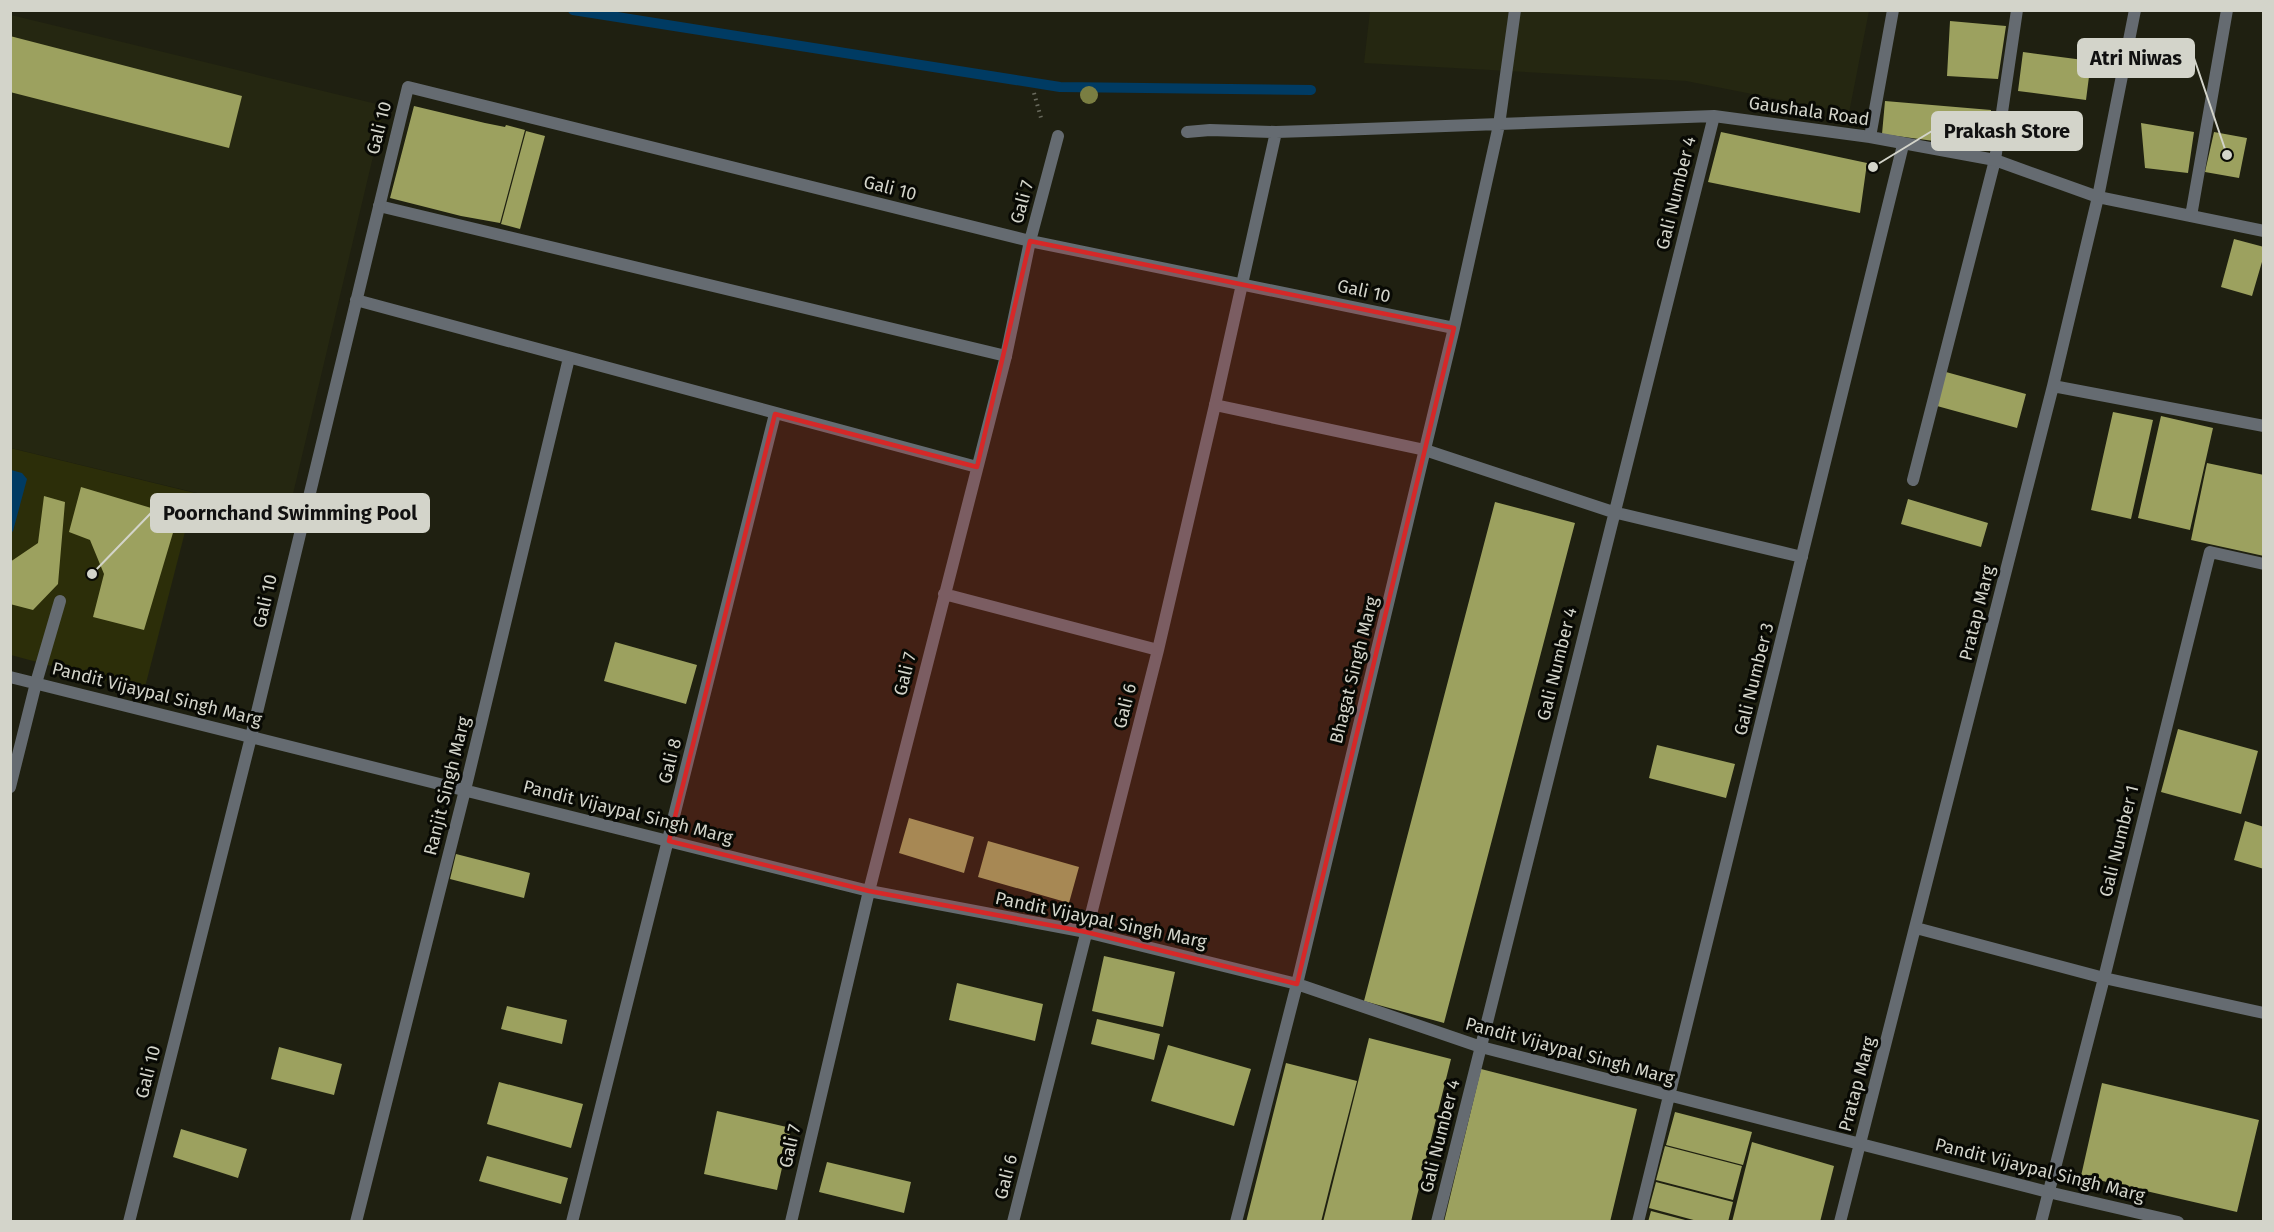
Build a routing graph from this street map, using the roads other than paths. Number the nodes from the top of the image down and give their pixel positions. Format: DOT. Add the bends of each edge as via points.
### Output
graph roads {
  1 [pos="1515,10"];
  2 [pos="1893,10"];
  3 [pos="2017,10"];
  4 [pos="2135,10"];
  5 [pos="2227,10"];
  6 [pos="1714,116"];
  7 [pos="1499,125"];
  8 [pos="1187,132"];
  9 [pos="1276,132"];
  10 [pos="1058,136"];
  11 [pos="1870,137"];
  12 [pos="1904,145"];
  13 [pos="1995,160"];
  14 [pos="2098,197"];
  15 [pos="379,206"];
  16 [pos="2191,216"];
  17 [pos="2264,231"];
  18 [pos="1030,241"];
  19 [pos="1241,284"];
  20 [pos="356,300"];
  21 [pos="1454,328"];
  22 [pos="1006,356"];
  23 [pos="569,358"];
  24 [pos="2053,386"];
  25 [pos="1215,405"];
  26 [pos="776,414"];
  27 [pos="2264,426"];
  28 [pos="1425,450"];
  29 [pos="977,467"];
  30 [pos="1913,480"];
  31 [pos="1613,512"];
  32 [pos="1802,557"];
  33 [pos="2264,564"];
  34 [pos="944,594"];
  35 [pos="60,601"];
  36 [pos="1158,650"];
  37 [pos="10,676"];
  38 [pos="36,683"];
  39 [pos="251,737"];
  40 [pos="10,787"];
  41 [pos="465,790"];
  42 [pos="669,841"];
  43 [pos="868,891"];
  44 [pos="1916,928"];
  45 [pos="1086,932"];
  46 [pos="2104,978"];
  47 [pos="1297,984"];
  48 [pos="2264,1013"];
  49 [pos="1481,1047"];
  50 [pos="1670,1096"];
  51 [pos="1860,1144"];
  52 [pos="2048,1192"];
  53 [pos="129,1221"];
  54 [pos="356,1221"];
  55 [pos="572,1221"];
  56 [pos="791,1221"];
  57 [pos="1013,1221"];
  58 [pos="1236,1221"];
  59 [pos="1437,1221"];
  60 [pos="1638,1221"];
  61 [pos="1840,1221"];
  62 [pos="2041,1221"];
  63 [pos="2178,1221"];
  1 -- 7 [label="street, Bhagat Singh Marg"];
  2 -- 11 [label="street"];
  3 -- 13 [label="street"];
  4 -- 14 [label="street, Pratap Marg"];
  5 -- 16 [label="street"];
  6 -- 7 [label="street, Gaushala Road"];
  6 -- 11 [label="street, Gaushala Road"];
  6 -- 31 [label="street, Gali Number 4"];
  7 -- 9 [label="street, Gaushala Road"];
  7 -- 21 [label="street, Bhagat Singh Marg"];
  8 -- 9 [label="street, Gaushala Road"];
  9 -- 19 [label="street, Gali 6"];
  10 -- 18 [label="street, Gali 7"];
  11 -- 12 [label="street, Gaushala Road"];
  12 -- 13 [label="street, Gaushala Road"];
  12 -- 32 [label="street, Gali Number 3"];
  13 -- 14 [label="street, Gaushala Road"];
  13 -- 30 [label="street"];
  14 -- 16 [label="street, Gaushala Road"];
  14 -- 24 [label="street, Pratap Marg"];
  15 -- 18 [label="street, Gali 10" via="408,87"];
  15 -- 20 [label="street, Gali 10"];
  15 -- 22 [label="street"];
  16 -- 17 [label="street, Gaushala Road"];
  18 -- 19 [label="street, Gali 10"];
  18 -- 22 [label="street, Gali 7"];
  19 -- 21 [label="street, Gali 10"];
  19 -- 25 [label="street, Gali 6"];
  20 -- 23 [label="street"];
  20 -- 39 [label="street, Gali 10"];
  21 -- 28 [label="street, Bhagat Singh Marg"];
  22 -- 29 [label="street, Gali 7"];
  23 -- 26 [label="street"];
  23 -- 41 [label="street, Ranjit Singh Marg"];
  24 -- 27 [label="street"];
  24 -- 44 [label="street, Pratap Marg"];
  25 -- 28 [label="street"];
  25 -- 36 [label="street, Gali 6"];
  26 -- 29 [label="street"];
  26 -- 42 [label="street, Gali 8"];
  28 -- 31 [label="street"];
  28 -- 47 [label="street, Bhagat Singh Marg"];
  29 -- 34 [label="street, Gali 7"];
  31 -- 32 [label="street"];
  31 -- 49 [label="street, Gali Number 4"];
  32 -- 50 [label="street, Gali Number 3"];
  33 -- 46 [label="street, Gali Number 1" via="2210,552"];
  34 -- 36 [label="street"];
  34 -- 43 [label="street, Gali 7"];
  35 -- 38 [label="street"];
  36 -- 45 [label="street, Gali 6"];
  37 -- 38 [label="street, Pandit Vijaypal Singh Marg"];
  38 -- 39 [label="street, Pandit Vijaypal Singh Marg"];
  38 -- 40 [label="street"];
  39 -- 41 [label="street, Pandit Vijaypal Singh Marg"];
  39 -- 53 [label="street, Gali 10"];
  41 -- 42 [label="street, Pandit Vijaypal Singh Marg"];
  41 -- 54 [label="street, Ranjit Singh Marg"];
  42 -- 43 [label="street, Pandit Vijaypal Singh Marg"];
  42 -- 55 [label="street, Gali 8"];
  43 -- 45 [label="street, Pandit Vijaypal Singh Marg"];
  43 -- 56 [label="street, Gali 7"];
  44 -- 46 [label="street"];
  44 -- 51 [label="street, Pratap Marg"];
  45 -- 47 [label="street, Pandit Vijaypal Singh Marg"];
  45 -- 57 [label="street, Gali 6"];
  46 -- 48 [label="street"];
  46 -- 52 [label="street, Gali Number 1"];
  47 -- 49 [label="street, Pandit Vijaypal Singh Marg"];
  47 -- 58 [label="street, Bhagat Singh Marg"];
  49 -- 50 [label="street, Pandit Vijaypal Singh Marg"];
  49 -- 59 [label="street, Gali Number 4"];
  50 -- 51 [label="street, Pandit Vijaypal Singh Marg"];
  50 -- 60 [label="street, Gali Number 3"];
  51 -- 52 [label="street, Pandit Vijaypal Singh Marg"];
  51 -- 61 [label="street, Pratap Marg"];
  52 -- 62 [label="street, Gali Number 1"];
  52 -- 63 [label="street, Pandit Vijaypal Singh Marg"];
}
